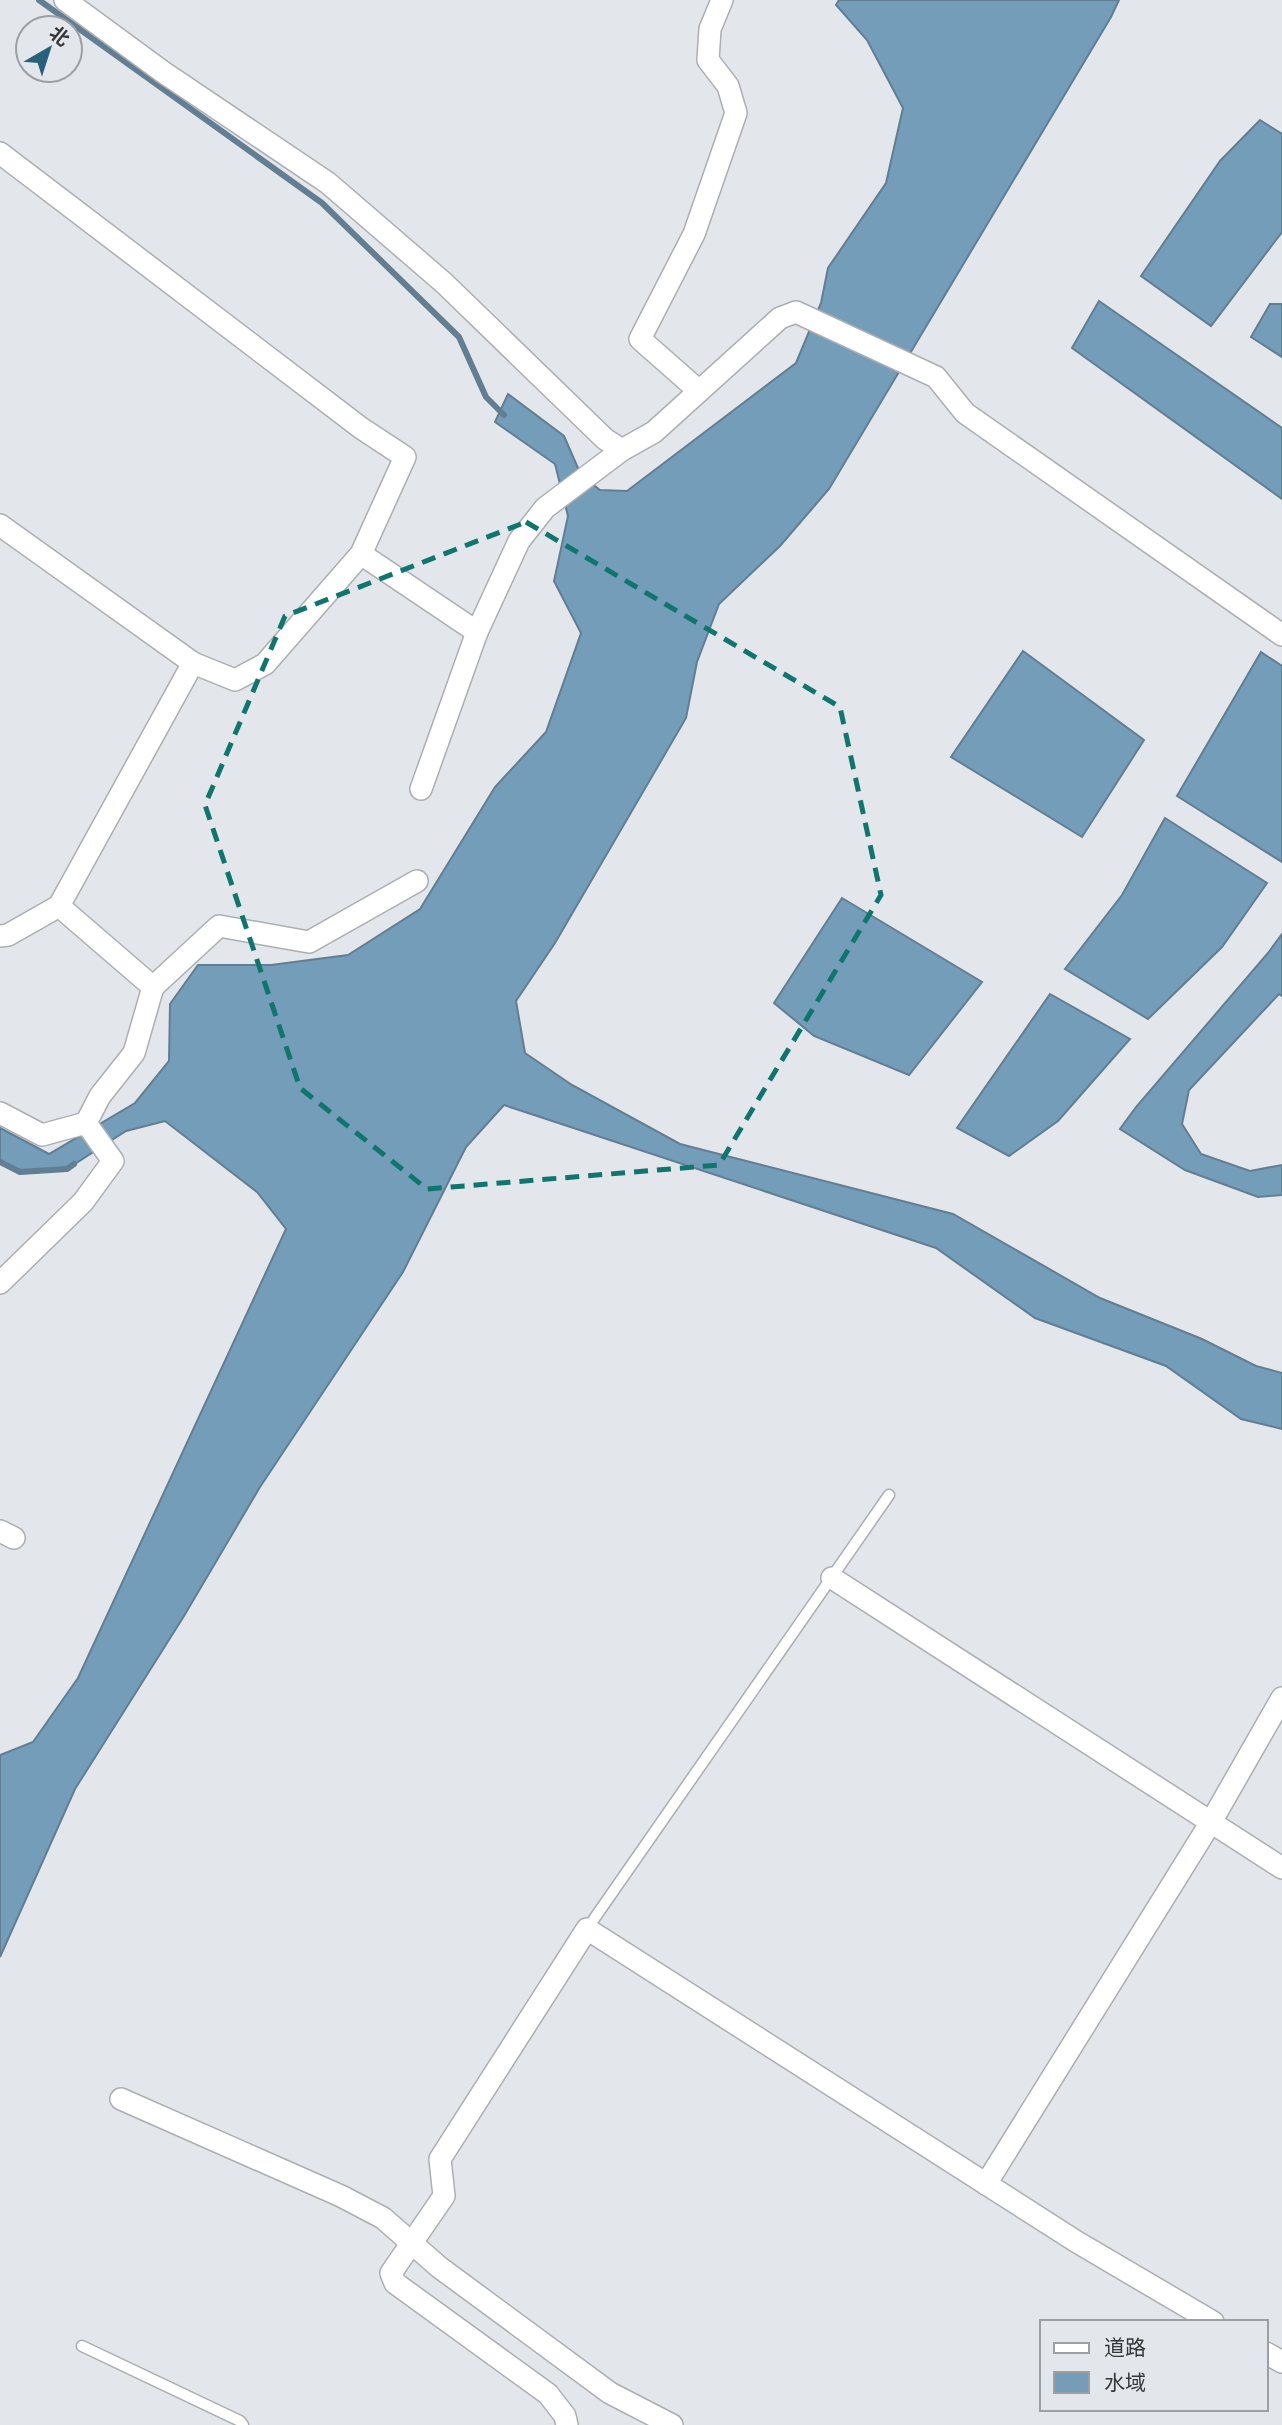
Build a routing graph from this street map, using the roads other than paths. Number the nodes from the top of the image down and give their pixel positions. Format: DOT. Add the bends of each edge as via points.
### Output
graph roads {
  1 [pos="65,0"];
  2 [pos="722,0"];
  3 [pos="0,153"];
  4 [pos="699,391"];
  5 [pos="622,450"];
  6 [pos="0,525"];
  7 [pos="361,554"];
  8 [pos="477,632"];
  9 [pos="1282,635"];
  10 [pos="193,663"];
  11 [pos="421,789"];
  12 [pos="417,881"];
  13 [pos="59,906"];
  14 [pos="0,936"];
  15 [pos="153,987"];
  16 [pos="0,1113"];
  17 [pos="86,1123"];
  18 [pos="0,1283"];
  19 [pos="889,1495"];
  20 [pos="832,1578"];
  21 [pos="1282,1698"];
  22 [pos="1212,1822"];
  23 [pos="1282,1868"];
  24 [pos="587,1928"];
  25 [pos="121,2099"];
  26 [pos="986,2184"];
  27 [pos="412,2242"];
  28 [pos="1210,2320"];
  29 [pos="82,2346"];
  30 [pos="243,2425"];
  31 [pos="567,2425"];
  32 [pos="672,2425"];
  1 -- 5 [label="street" via="328,183 444,283 605,439"];
  2 -- 4 [label="street" via="710,29 708,60 727,86 736,113 694,234 640,339"];
  3 -- 7 [label="street" via="405,457"];
  4 -- 5 [label="street" via="654,432"];
  4 -- 9 [label="street" via="780,318 796,312 936,377 965,412"];
  5 -- 8 [label="street" via="545,508 519,541"];
  6 -- 10 [label="street"];
  7 -- 8 [label="street"];
  7 -- 10 [label="street" via="265,664 235,680"];
  8 -- 11 [label="street"];
  10 -- 13 [label="street"];
  12 -- 15 [label="street" via="309,942 219,926"];
  13 -- 14 [label="street"];
  13 -- 15 [label="street"];
  15 -- 17 [label="street" via="134,1053 100,1096"];
  16 -- 17 [label="street" via="42,1135"];
  17 -- 18 [label="street" via="113,1161 83,1202"];
  19 -- 20 [label="lane"];
  20 -- 22 [label="street"];
  20 -- 24 [label="lane"];
  21 -- 22 [label="street"];
  22 -- 23 [label="street"];
  22 -- 26 [label="street"];
  24 -- 26 [label="street"];
  24 -- 27 [label="street" via="440,2159 444,2196"];
  25 -- 27 [label="street" via="341,2196 383,2218"];
  26 -- 28 [label="street"];
  27 -- 31 [label="street" via="391,2273 395,2283 548,2395"];
  27 -- 32 [label="street" via="439,2267 610,2393"];
  29 -- 30 [label="lane"];
}
